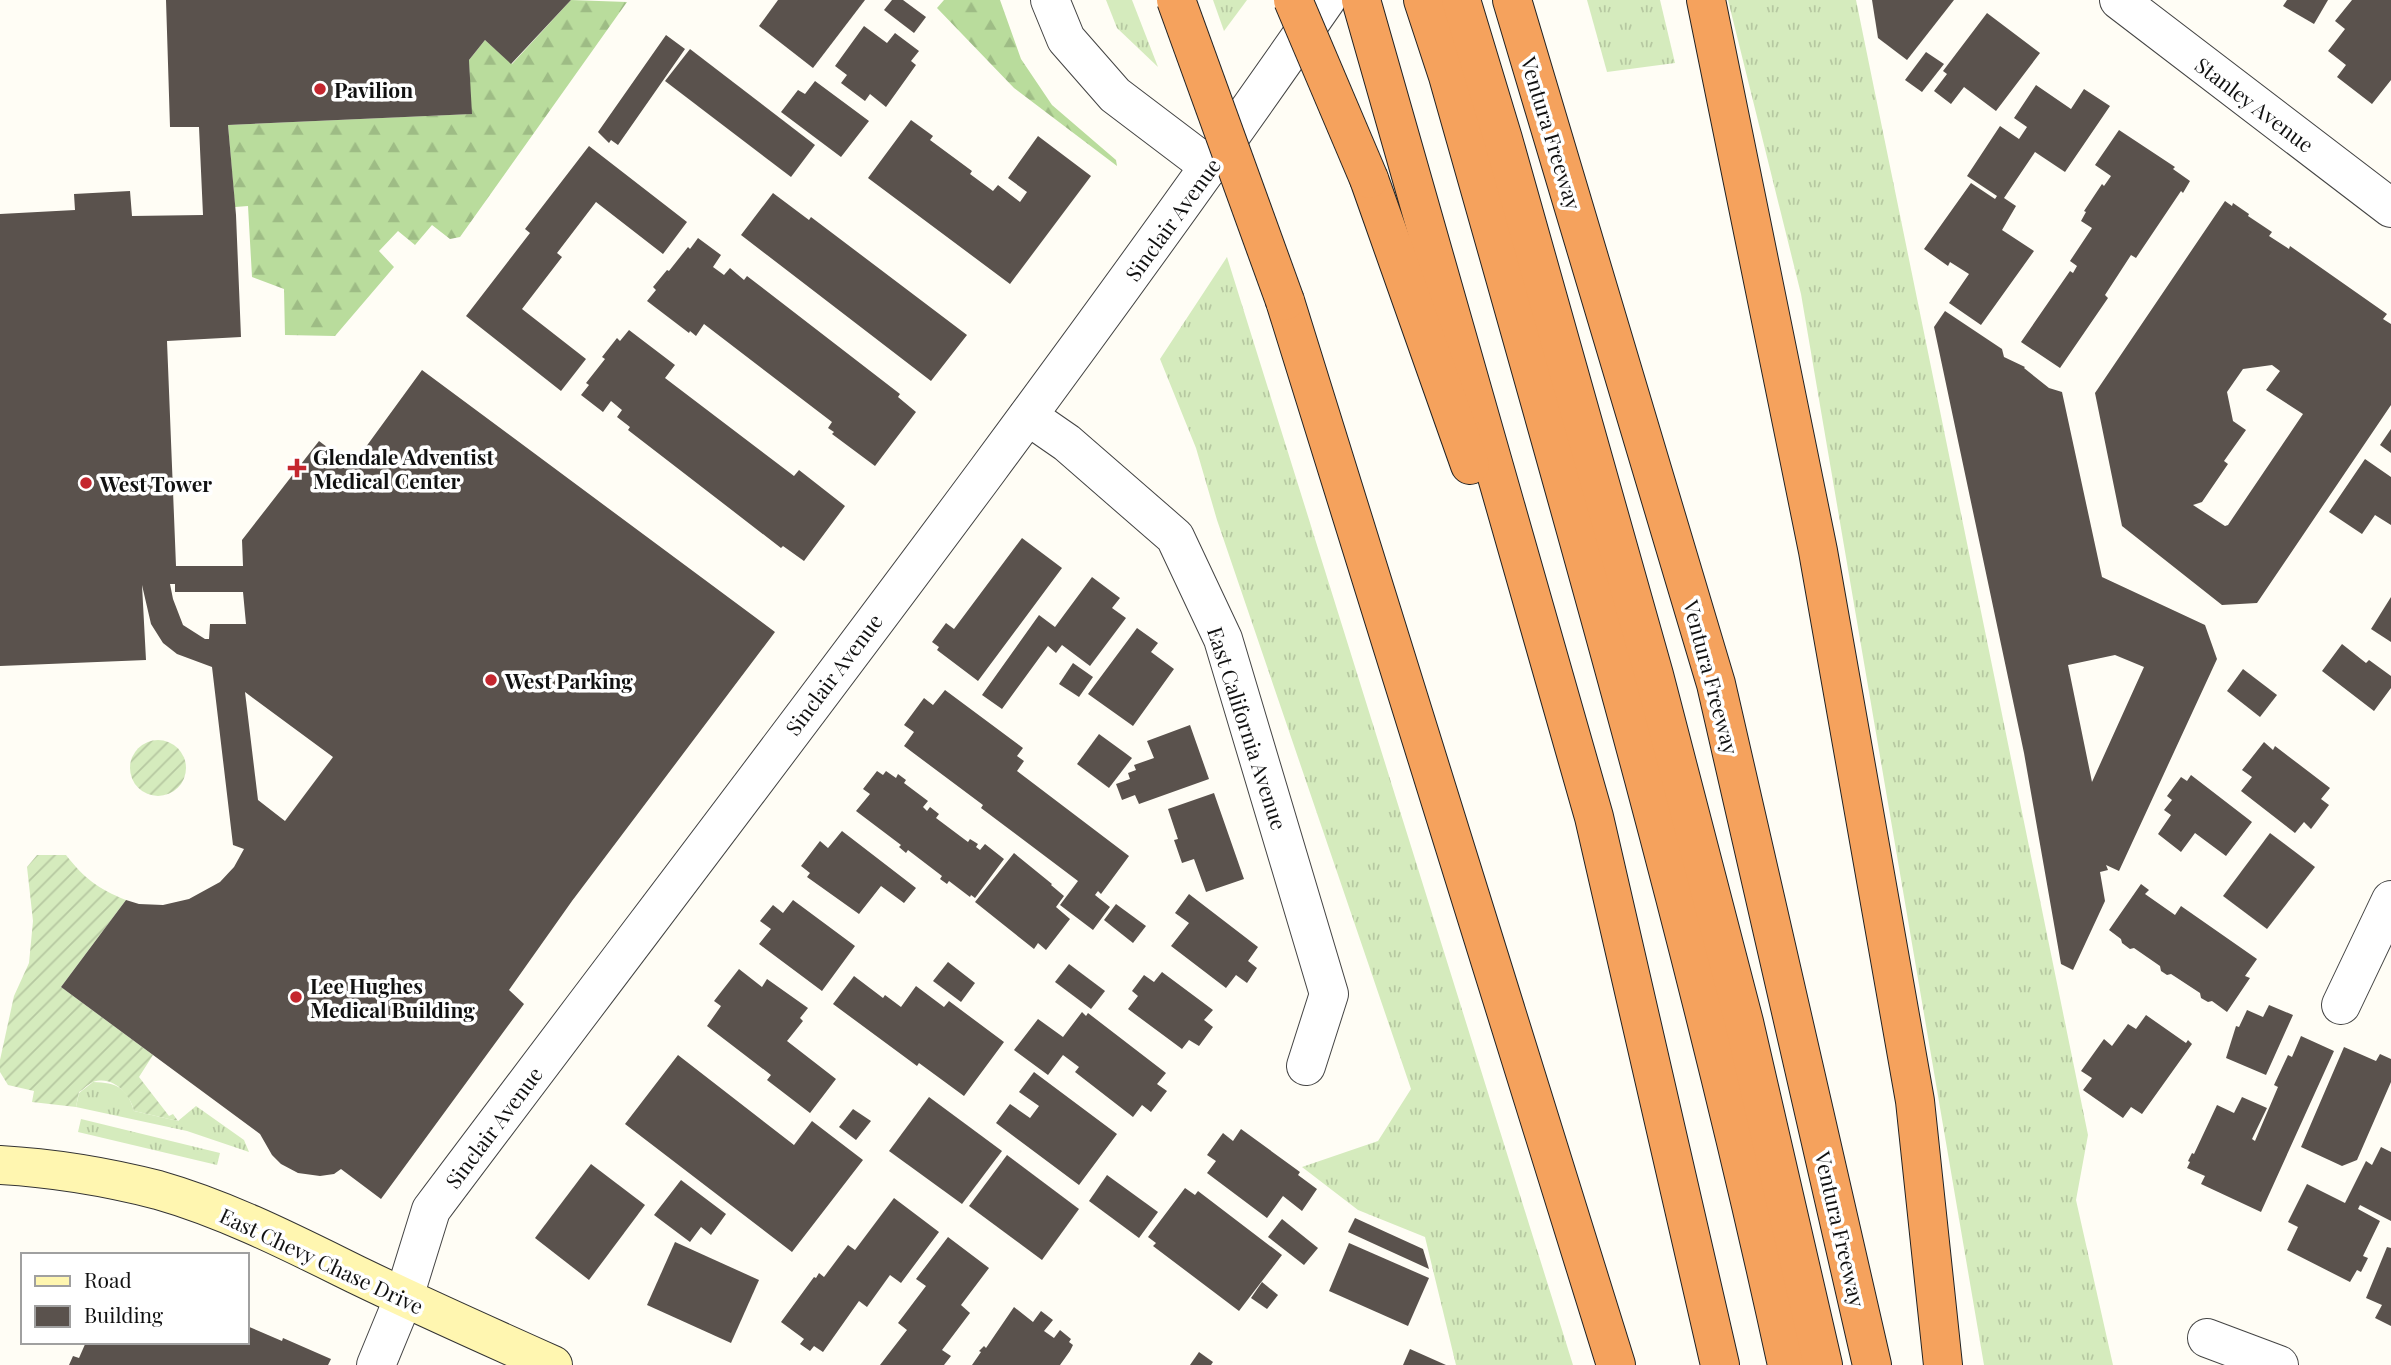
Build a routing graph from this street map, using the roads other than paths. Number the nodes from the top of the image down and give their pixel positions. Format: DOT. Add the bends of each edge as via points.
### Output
graph roads {
  1 [pos="1050,0"];
  2 [pos="1176,0"];
  3 [pos="1293,0"];
  4 [pos="1326,0"];
  5 [pos="1361,0"];
  6 [pos="1423,0"];
  7 [pos="1461,0"];
  8 [pos="1512,0"];
  9 [pos="1706,0"];
  10 [pos="2119,0"];
  11 [pos="1210,167"];
  12 [pos="2391,208"];
  13 [pos="1028,416"];
  14 [pos="1594,817"];
  15 [pos="2391,900"];
  16 [pos="2341,1005"];
  17 [pos="1306,1066"];
  18 [pos="0,1165"];
  19 [pos="404,1297"];
  20 [pos="2207,1338"];
  21 [pos="376,1365"];
  22 [pos="553,1365"];
  23 [pos="1616,1365"];
  24 [pos="1720,1365"];
  25 [pos="1787,1365"];
  26 [pos="1823,1365"];
  27 [pos="1872,1365"];
  28 [pos="1943,1365"];
  29 [pos="2279,1365"];
  1 -- 11 [label="street" via="1066,39 1115,95"];
  2 -- 23 [label="highway, bridge" via="1285,301"];
  3 -- 14 [label="highway, bridge" via="1369,178"];
  4 -- 11 [label="street, Sinclair Avenue"];
  5 -- 14 [label="highway"];
  6 -- 25 [label="highway" via="1617,674 1754,1212"];
  7 -- 26 [label="highway" via="1654,675 1744,1022"];
  8 -- 27 [label="highway, Ventura Freeway" via="1716,684"];
  9 -- 28 [label="highway" via="1818,551 1916,1101"];
  10 -- 12 [label="street, Stanley Avenue"];
  11 -- 13 [label="street, Sinclair Avenue"];
  13 -- 17 [label="street, East California Avenue" via="1067,443 1175,537 1223,639 1329,994"];
  13 -- 19 [label="street, Sinclair Avenue" via="431,1210"];
  14 -- 24 [label="highway"];
  15 -- 16 [label="street"];
  18 -- 19 [label="main road, East Chevy Chase Drive" via="47,1168 158,1191 256,1226"];
  19 -- 21 [label="street, Sinclair Avenue"];
  19 -- 22 [label="main road, East Chevy Chase Drive"];
  20 -- 29 [label="street"];
}
